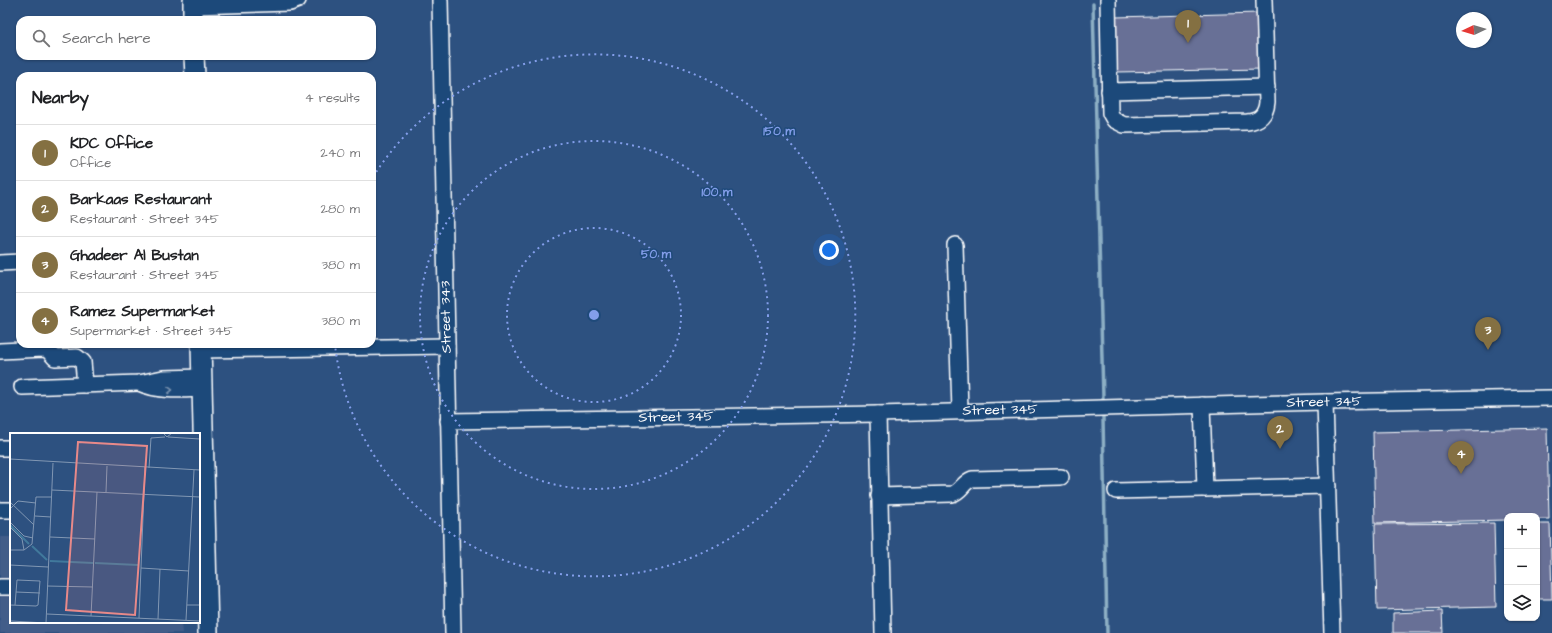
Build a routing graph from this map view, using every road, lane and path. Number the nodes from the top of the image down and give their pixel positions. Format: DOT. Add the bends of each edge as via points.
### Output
graph roads {
  1 [pos="298,0"];
  2 [pos="440,0"];
  3 [pos="1108,0"];
  4 [pos="1264,0"];
  5 [pos="193,9"];
  6 [pos="194,60"];
  7 [pos="195,72"];
  8 [pos="1266,87"];
  9 [pos="1109,91"];
  10 [pos="955,245"];
  11 [pos="16,262"];
  12 [pos="0,263"];
  13 [pos="376,346"];
  14 [pos="447,346"];
  15 [pos="201,348"];
  16 [pos="0,351"];
  17 [pos="202,383"];
  18 [pos="85,385"];
  19 [pos="22,387"];
  20 [pos="1552,398"];
  21 [pos="1325,402"];
  22 [pos="1202,405"];
  23 [pos="960,411"];
  24 [pos="878,414"];
  25 [pos="448,421"];
  26 [pos="201,442"];
  27 [pos="1061,477"];
  28 [pos="1328,486"];
  29 [pos="1205,489"];
  30 [pos="1116,491"];
  31 [pos="879,496"];
  32 [pos="202,514"];
  33 [pos="203,584"];
  34 [pos="208,633"];
  35 [pos="453,633"];
  36 [pos="883,633"];
  37 [pos="1332,633"];
  1 -- 5 [label="street" via="290,3"];
  2 -- 14 [label="street, Street 343"];
  3 -- 9 [label="street"];
  4 -- 8 [label="street"];
  6 -- 7 [label="main road"];
  8 -- 9 [label="street"];
  8 -- 9 [label="street" via="1267,107 1262,116 1253,121 1136,125 1124,125 1114,120 1110,113"];
  10 -- 23 [label="street"];
  11 -- 12 [label="street"];
  13 -- 14 [label="street"];
  14 -- 25 [label="street, Street 343"];
  15 -- 17 [label="main road"];
  16 -- 18 [label="street" via="44,349 55,358 78,358 82,360"];
  17 -- 18 [label="street" via="163,390 139,384"];
  17 -- 26 [label="main road"];
  18 -- 19 [label="street"];
  20 -- 21 [label="street, Street 345"];
  21 -- 22 [label="street, Street 345"];
  21 -- 28 [label="street"];
  22 -- 23 [label="street, Street 345"];
  22 -- 29 [label="street"];
  23 -- 24 [label="street, Street 345"];
  24 -- 25 [label="street, Street 345"];
  24 -- 31 [label="street"];
  25 -- 35 [label="street, Street 343"];
  26 -- 32 [label="main road"];
  27 -- 31 [label="street" via="972,479 952,494"];
  28 -- 29 [label="street"];
  28 -- 37 [label="street"];
  29 -- 30 [label="street"];
  31 -- 36 [label="street"];
  32 -- 33 [label="main road"];
  33 -- 34 [label="main road"];
}
